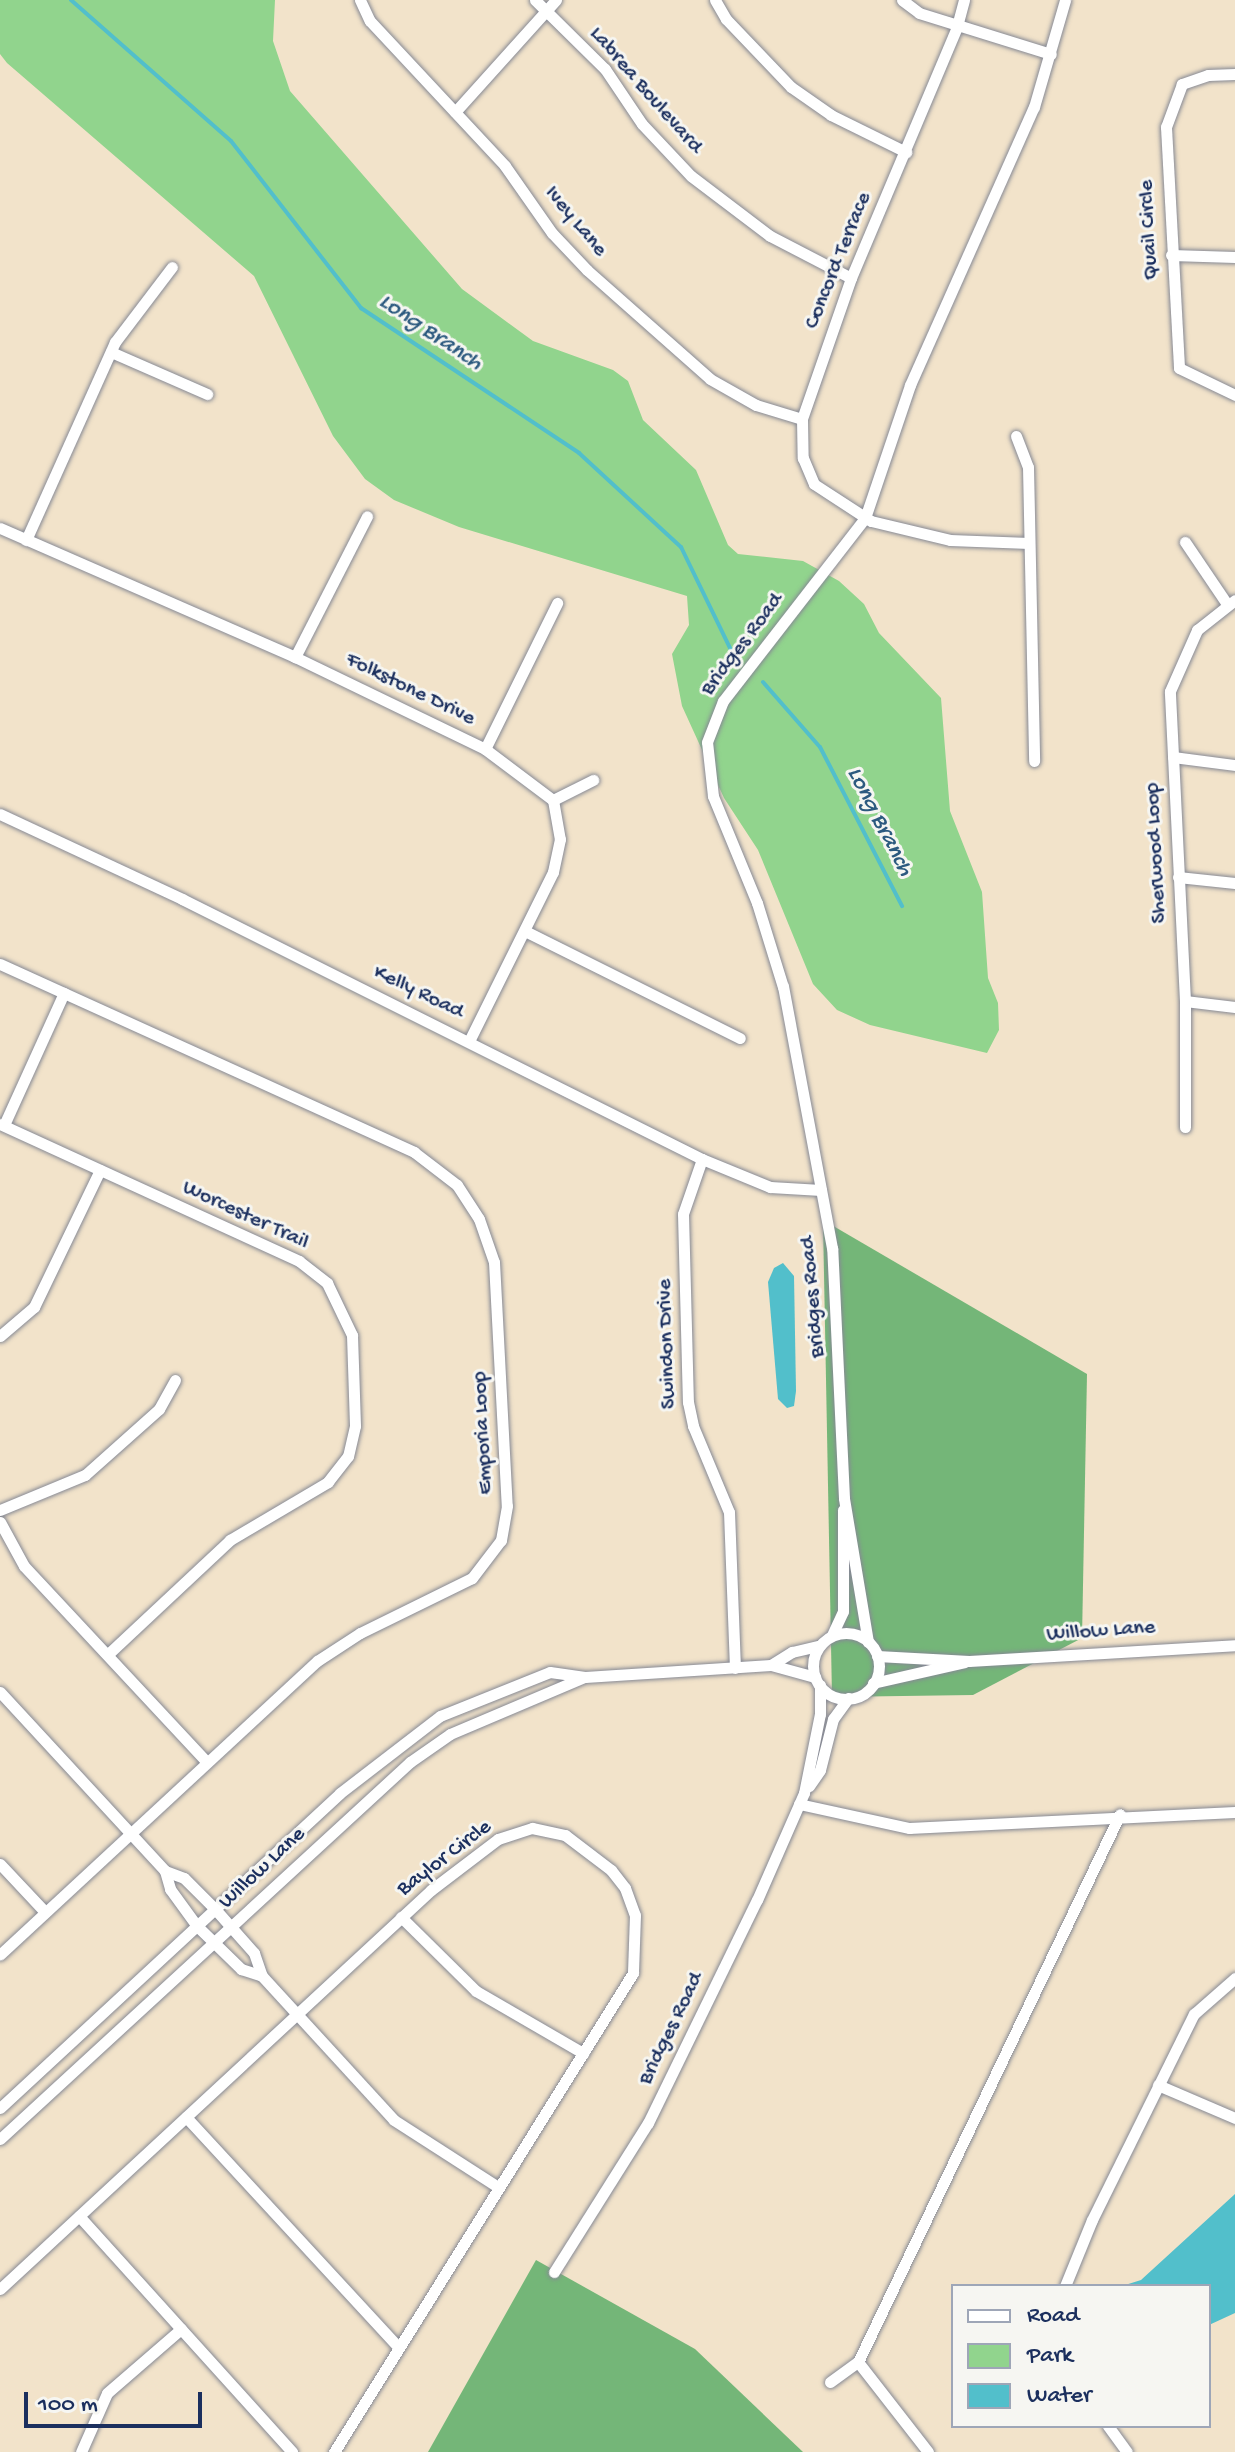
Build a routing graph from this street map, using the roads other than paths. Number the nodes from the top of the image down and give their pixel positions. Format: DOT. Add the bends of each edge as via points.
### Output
graph roads {
  1 [pos="360,0"];
  2 [pos="535,0"];
  3 [pos="556,0"];
  4 [pos="715,0"];
  5 [pos="902,0"];
  6 [pos="964,0"];
  7 [pos="1065,0"];
  8 [pos="545,11"];
  9 [pos="957,27"];
  10 [pos="1051,54"];
  11 [pos="1235,74"];
  12 [pos="455,112"];
  13 [pos="906,152"];
  14 [pos="1171,255"];
  15 [pos="1235,257"];
  16 [pos="172,267"];
  17 [pos="851,278"];
  18 [pos="111,352"];
  19 [pos="207,394"];
  20 [pos="1235,395"];
  21 [pos="802,419"];
  22 [pos="1016,436"];
  23 [pos="367,516"];
  24 [pos="865,518"];
  25 [pos="0,528"];
  26 [pos="26,540"];
  27 [pos="1185,542"];
  28 [pos="1029,543"];
  29 [pos="1231,602"];
  30 [pos="557,603"];
  31 [pos="295,657"];
  32 [pos="485,749"];
  33 [pos="1173,757"];
  34 [pos="1034,761"];
  35 [pos="1235,765"];
  36 [pos="593,780"];
  37 [pos="553,800"];
  38 [pos="0,814"];
  39 [pos="1178,877"];
  40 [pos="1235,883"];
  41 [pos="525,931"];
  42 [pos="0,964"];
  43 [pos="64,993"];
  44 [pos="1185,1001"];
  45 [pos="1235,1007"];
  46 [pos="740,1038"];
  47 [pos="469,1041"];
  48 [pos="2,1124"];
  49 [pos="1185,1127"];
  50 [pos="702,1159"];
  51 [pos="100,1170"];
  52 [pos="821,1190"];
  53 [pos="0,1336"];
  54 [pos="175,1380"];
  55 [pos="844,1498"];
  56 [pos="0,1510"];
  57 [pos="0,1522"];
  58 [pos="832,1635"];
  59 [pos="868,1642"];
  60 [pos="1235,1645"];
  61 [pos="819,1646"];
  62 [pos="108,1654"];
  63 [pos="877,1656"];
  64 [pos="969,1661"];
  65 [pos="771,1665"];
  66 [pos="735,1668"];
  67 [pos="585,1677"];
  68 [pos="817,1681"];
  69 [pos="873,1683"];
  70 [pos="0,1692"];
  71 [pos="848,1698"];
  72 [pos="207,1762"];
  73 [pos="801,1799"];
  74 [pos="1235,1812"];
  75 [pos="1120,1814"];
  76 [pos="130,1833"];
  77 [pos="0,1864"];
  78 [pos="165,1871"];
  79 [pos="215,1909"];
  80 [pos="45,1912"];
  81 [pos="401,1917"];
  82 [pos="197,1926"];
  83 [pos="230,1926"];
  84 [pos="213,1942"];
  85 [pos="0,1955"];
  86 [pos="262,1976"];
  87 [pos="1235,1978"];
  88 [pos="296,2015"];
  89 [pos="583,2053"];
  90 [pos="1158,2085"];
  91 [pos="0,2108"];
  92 [pos="186,2117"];
  93 [pos="1235,2118"];
  94 [pos="0,2139"];
  95 [pos="498,2187"];
  96 [pos="79,2216"];
  97 [pos="554,2272"];
  98 [pos="1066,2284"];
  99 [pos="0,2289"];
  100 [pos="181,2329"];
  101 [pos="398,2347"];
  102 [pos="858,2362"];
  103 [pos="830,2382"];
  104 [pos="1109,2428"];
  105 [pos="81,2452"];
  106 [pos="292,2452"];
  107 [pos="334,2452"];
  108 [pos="928,2452"];
  109 [pos="1127,2452"];
  1 -- 12 [label="street, Ivey Lane" via="370,21"];
  2 -- 8 [label="street, Labrea Boulevard"];
  3 -- 8 [label="street"];
  4 -- 13 [label="street" via="726,19 791,87 831,115"];
  5 -- 9 [label="street" via="919,13"];
  6 -- 9 [label="street, Concord Terrace"];
  7 -- 10 [label="street, Bridges Road"];
  8 -- 12 [label="street"];
  8 -- 17 [label="street, Labrea Boulevard" via="605,69 642,124 691,176 770,236"];
  9 -- 10 [label="street"];
  9 -- 13 [label="street, Concord Terrace"];
  10 -- 24 [label="street, Bridges Road" via="1034,107 910,385"];
  11 -- 14 [label="street, Quail Circle" via="1208,75 1182,84 1166,127"];
  12 -- 21 [label="street, Ivey Lane" via="578,261 710,379 756,405"];
  13 -- 17 [label="street, Concord Terrace"];
  14 -- 15 [label="street"];
  14 -- 20 [label="street, Quail Circle" via="1179,368"];
  16 -- 18 [label="street"];
  17 -- 21 [label="street, Concord Terrace"];
  18 -- 19 [label="street"];
  18 -- 26 [label="street"];
  21 -- 24 [label="street, Concord Terrace" via="803,458 814,484"];
  22 -- 28 [label="street" via="1028,467"];
  23 -- 31 [label="street"];
  24 -- 28 [label="street, Concord Terrace" via="950,540"];
  24 -- 52 [label="street, Bridges Road" via="723,701 706,755 713,796 757,903 783,987"];
  25 -- 26 [label="street, Folkstone Drive"];
  26 -- 31 [label="street, Folkstone Drive"];
  27 -- 29 [label="street"];
  28 -- 34 [label="street"];
  29 -- 33 [label="street, Sherwood Loop" via="1197,630 1170,691"];
  30 -- 32 [label="street"];
  31 -- 32 [label="street, Folkstone Drive"];
  32 -- 37 [label="street, Folkstone Drive"];
  33 -- 35 [label="street"];
  33 -- 39 [label="street, Sherwood Loop"];
  36 -- 37 [label="street"];
  37 -- 41 [label="street" via="560,839 553,872"];
  38 -- 47 [label="street, Kelly Road"];
  39 -- 40 [label="street"];
  39 -- 44 [label="street, Sherwood Loop"];
  41 -- 46 [label="street"];
  41 -- 47 [label="street"];
  42 -- 43 [label="street, Emporia Loop"];
  43 -- 48 [label="street"];
  43 -- 72 [label="street, Emporia Loop" via="428,1160 473,1207 494,1262 507,1506 493,1554 460,1586 334,1648"];
  44 -- 45 [label="street"];
  44 -- 49 [label="street, Sherwood Loop"];
  47 -- 50 [label="street, Kelly Road"];
  48 -- 51 [label="street, Worcester Trail"];
  50 -- 52 [label="street, Kelly Road" via="770,1187"];
  50 -- 66 [label="street, Swindon Drive" via="683,1214 688,1402 729,1512"];
  51 -- 53 [label="street" via="34,1307"];
  51 -- 62 [label="street, Worcester Trail" via="299,1261 327,1283 352,1335 355,1426 348,1456 328,1482 230,1540"];
  52 -- 55 [label="street, Bridges Road" via="839,1323"];
  54 -- 56 [label="street" via="159,1409 85,1475"];
  55 -- 58 [label="street, Bridges Road" via="843,1611"];
  55 -- 59 [label="street, Bridges Road"];
  57 -- 62 [label="street" via="24,1566"];
  58 -- 59 [label="street" via="854,1633"];
  58 -- 61 [label="street"];
  59 -- 63 [label="street"];
  60 -- 64 [label="street, Willow Lane"];
  61 -- 65 [label="street, Willow Lane" via="792,1652"];
  61 -- 68 [label="street" via="813,1661"];
  62 -- 72 [label="street"];
  63 -- 64 [label="street, Willow Lane"];
  63 -- 69 [label="street"];
  64 -- 69 [label="street, Willow Lane"];
  65 -- 66 [label="street, Willow Lane"];
  65 -- 68 [label="street, Willow Lane"];
  66 -- 67 [label="street, Willow Lane"];
  67 -- 79 [label="street, Willow Lane" via="550,1672 440,1716 340,1793"];
  67 -- 83 [label="street, Willow Lane" via="450,1734 410,1762"];
  68 -- 71 [label="street" via="832,1696"];
  68 -- 73 [label="street, Bridges Road" via="820,1714"];
  69 -- 71 [label="street" via="863,1694"];
  70 -- 76 [label="street"];
  71 -- 73 [label="street, Bridges Road" via="833,1719 820,1770"];
  72 -- 76 [label="street, Emporia Loop"];
  73 -- 75 [label="street" via="909,1828"];
  73 -- 97 [label="street, Bridges Road" via="648,2123"];
  74 -- 75 [label="street"];
  75 -- 102 [label="street"];
  76 -- 78 [label="street"];
  76 -- 80 [label="street, Emporia Loop"];
  77 -- 80 [label="street"];
  78 -- 79 [label="street" via="184,1878"];
  78 -- 82 [label="street" via="170,1889"];
  79 -- 82 [label="street, Willow Lane"];
  79 -- 83 [label="street"];
  80 -- 85 [label="street, Emporia Loop"];
  81 -- 88 [label="street, Baylor Circle"];
  81 -- 89 [label="street" via="476,1991"];
  81 -- 89 [label="street, Baylor Circle" via="498,1839 532,1828 565,1835 611,1870 635,1915 633,1973"];
  82 -- 84 [label="street"];
  82 -- 91 [label="street, Willow Lane"];
  83 -- 84 [label="street, Willow Lane"];
  83 -- 86 [label="street" via="254,1953"];
  84 -- 86 [label="street" via="241,1969"];
  84 -- 94 [label="street, Willow Lane"];
  86 -- 88 [label="street"];
  87 -- 90 [label="street" via="1194,2014"];
  88 -- 92 [label="street, Baylor Circle"];
  88 -- 95 [label="street" via="394,2120"];
  89 -- 95 [label="street, Baylor Circle"];
  90 -- 93 [label="street"];
  90 -- 98 [label="street"];
  92 -- 96 [label="street, Baylor Circle"];
  92 -- 101 [label="street"];
  95 -- 101 [label="street, Baylor Circle"];
  96 -- 99 [label="street, Baylor Circle"];
  96 -- 100 [label="street"];
  100 -- 105 [label="street" via="107,2393"];
  100 -- 106 [label="street"];
  101 -- 107 [label="street, Baylor Circle"];
  102 -- 103 [label="street"];
  102 -- 108 [label="street"];
  104 -- 109 [label="street"];
}
